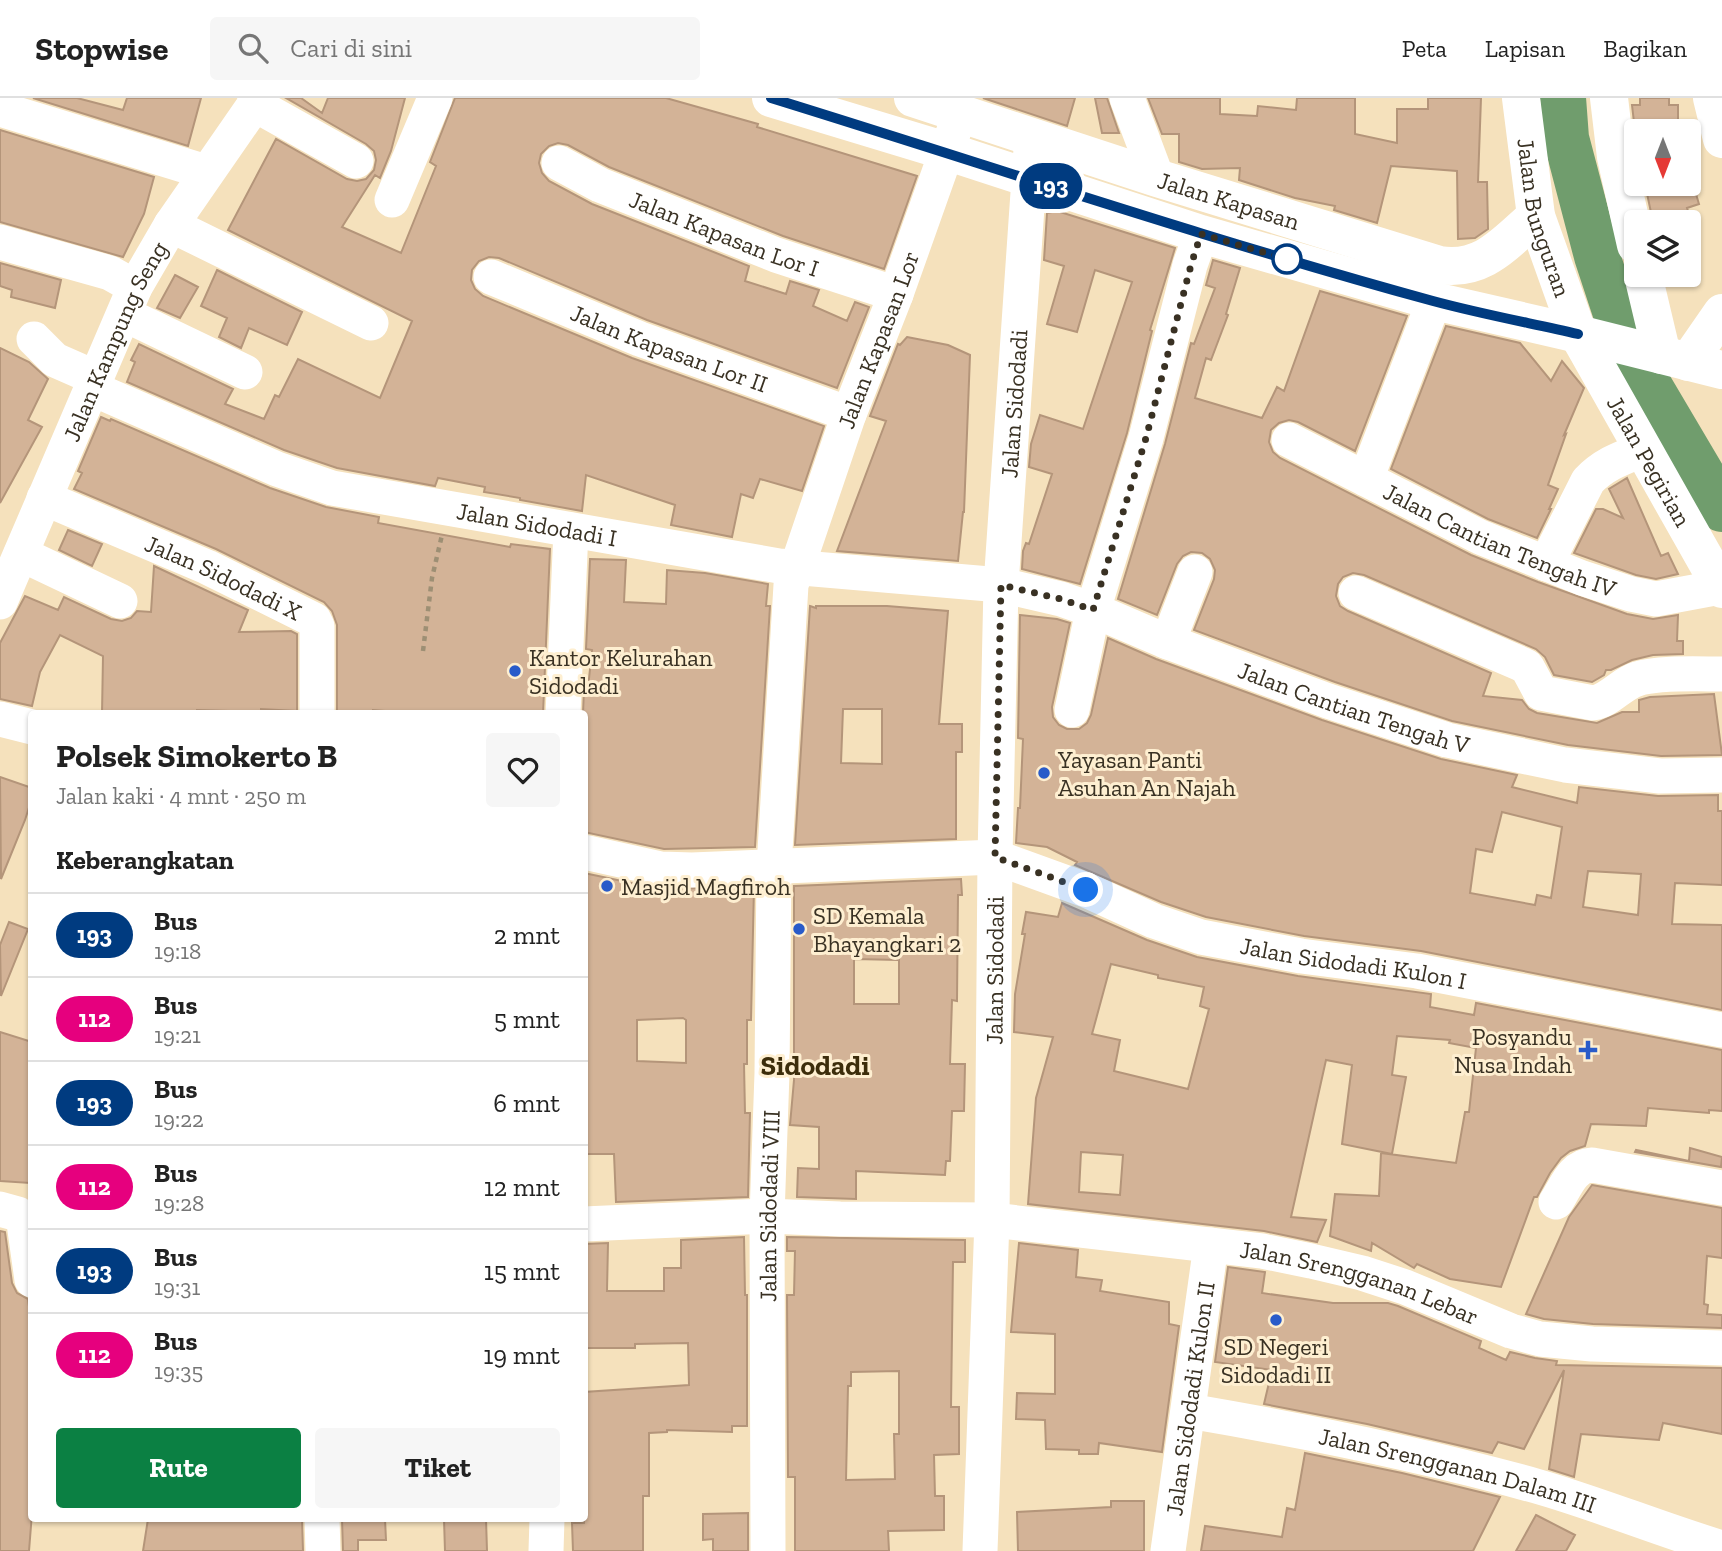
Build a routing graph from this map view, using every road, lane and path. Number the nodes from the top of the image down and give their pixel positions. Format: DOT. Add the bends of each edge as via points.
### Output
graph roads {
  1 [pos="435,98"];
  2 [pos="771,98"];
  3 [pos="913,98"];
  4 [pos="1126,98"];
  5 [pos="1521,98"];
  6 [pos="1609,98"];
  7 [pos="1713,98"];
  8 [pos="257,101"];
  9 [pos="0,109"];
  10 [pos="961,114"];
  11 [pos="1032,137"];
  12 [pos="1722,139"];
  13 [pos="946,151"];
  14 [pos="355,162"];
  15 [pos="559,163"];
  16 [pos="206,172"];
  17 [pos="1157,178"];
  18 [pos="1028,179"];
  19 [pos="392,200"];
  20 [pos="1628,210"];
  21 [pos="1536,216"];
  22 [pos="171,225"];
  23 [pos="1201,234"];
  24 [pos="0,242"];
  25 [pos="491,277"];
  26 [pos="1644,287"];
  27 [pos="896,294"];
  28 [pos="130,300"];
  29 [pos="1434,301"];
  30 [pos="1722,313"];
  31 [pos="371,323"];
  32 [pos="34,340"];
  33 [pos="1650,352"];
  34 [pos="245,372"];
  35 [pos="94,383"];
  36 [pos="849,415"];
  37 [pos="1289,440"];
  38 [pos="1642,450"];
  39 [pos="1366,479"];
  40 [pos="44,498"];
  41 [pos="448,507"];
  42 [pos="571,530"];
  43 [pos="21,554"];
  44 [pos="1546,564"];
  45 [pos="796,568"];
  46 [pos="1195,572"];
  47 [pos="1001,585"];
  48 [pos="1722,588"];
  49 [pos="1356,593"];
  50 [pos="1,597"];
  51 [pos="120,601"];
  52 [pos="1093,610"];
  53 [pos="1168,642"];
  54 [pos="423,650"];
  55 [pos="1722,674"];
  56 [pos="317,710"];
  57 [pos="563,710"];
  58 [pos="1072,710"];
  59 [pos="0,719"];
  60 [pos="28,726"];
  61 [pos="1722,775"];
  62 [pos="588,853"];
  63 [pos="995,857"];
  64 [pos="774,867"];
  65 [pos="1722,1031"];
  66 [pos="1722,1188"];
  67 [pos="1556,1202"];
  68 [pos="0,1209"];
  69 [pos="767,1216"];
  70 [pos="992,1220"];
  71 [pos="588,1224"];
  72 [pos="1211,1245"];
  73 [pos="28,1252"];
  74 [pos="1722,1348"];
  75 [pos="1189,1411"];
  76 [pos="322,1522"];
  77 [pos="547,1522"];
  78 [pos="1722,1548"];
  79 [pos="323,1551"];
  80 [pos="546,1551"];
  81 [pos="768,1551"];
  82 [pos="980,1551"];
  83 [pos="1168,1551"];
  1 -- 19 [label="street"];
  2 -- 13 [label="main road, Jalan Kapasan"];
  3 -- 10 [label="main road, Jalan Kapasan"];
  4 -- 17 [label="street"];
  5 -- 21 [label="main road, Jalan Bunguran"];
  6 -- 20 [label="main road"];
  7 -- 12 [label="main road"];
  8 -- 14 [label="street"];
  8 -- 16 [label="street, Jalan Kampung Seng"];
  9 -- 16 [label="street"];
  10 -- 11 [label="main road, Jalan Kapasan"];
  10 -- 13 [label="street, Jalan Kapasan Lor"];
  11 -- 17 [label="main road, Jalan Kapasan"];
  11 -- 18 [label="street, Jalan Sidodadi"];
  13 -- 18 [label="main road, Jalan Kapasan"];
  13 -- 27 [label="street, Jalan Kapasan Lor"];
  15 -- 27 [label="street, Jalan Kapasan Lor I" via="600,185 776,255"];
  16 -- 22 [label="street, Jalan Kampung Seng"];
  17 -- 21 [label="main road, Jalan Kapasan" via="1454,267 1481,261"];
  18 -- 23 [label="main road, Jalan Kapasan"];
  18 -- 47 [label="street, Jalan Sidodadi"];
  21 -- 33 [label="main road, Jalan Bunguran"];
  22 -- 28 [label="street, Jalan Kampung Seng"];
  22 -- 31 [label="street"];
  23 -- 29 [label="main road, Jalan Kapasan"];
  23 -- 52 [label="street"];
  24 -- 28 [label="street" via="110,273"];
  25 -- 36 [label="street, Jalan Kapasan Lor II" via="640,339"];
  26 -- 33 [label="main road"];
  27 -- 36 [label="street, Jalan Kapasan Lor"];
  28 -- 34 [label="street"];
  28 -- 35 [label="street, Jalan Kampung Seng"];
  29 -- 33 [label="main road, Jalan Kapasan"];
  29 -- 39 [label="street"];
  30 -- 33 [label="main road"];
  32 -- 35 [label="street, Jalan Sidodadi I" via="55,360"];
  33 -- 38 [label="main road, Jalan Pegirian"];
  35 -- 40 [label="street, Jalan Kampung Seng"];
  35 -- 41 [label="street, Jalan Sidodadi I" via="265,463 321,484"];
  36 -- 45 [label="street, Jalan Kapasan Lor"];
  37 -- 39 [label="street, Jalan Cantian Tengah IV"];
  38 -- 44 [label="street" via="1615,460 1588,481"];
  38 -- 48 [label="main road, Jalan Pegirian"];
  39 -- 44 [label="street, Jalan Cantian Tengah IV" via="1480,537"];
  40 -- 43 [label="street, Jalan Kampung Seng"];
  40 -- 56 [label="street, Jalan Sidodadi X" via="207,567 314,620"];
  41 -- 42 [label="street, Jalan Sidodadi I"];
  41 -- 54 [label="path"];
  42 -- 45 [label="street, Jalan Sidodadi I"];
  42 -- 57 [label="street"];
  43 -- 50 [label="street, Jalan Kampung Seng"];
  43 -- 51 [label="street"];
  44 -- 48 [label="street, Jalan Cantian Tengah IV" via="1656,599"];
  45 -- 47 [label="street, Jalan Sidodadi I"];
  45 -- 64 [label="street, Jalan Sidodadi VIII" via="790,585"];
  46 -- 53 [label="street"];
  47 -- 52 [label="street, Jalan Cantian Tengah V"];
  47 -- 63 [label="street, Jalan Sidodadi"];
  49 -- 55 [label="street" via="1527,667 1541,693 1593,703 1640,677"];
  52 -- 53 [label="street, Jalan Cantian Tengah V"];
  52 -- 58 [label="street"];
  53 -- 61 [label="street, Jalan Cantian Tengah V" via="1447,740 1565,765 1660,776"];
  59 -- 60 [label="street"];
  62 -- 64 [label="street" via="661,869"];
  63 -- 64 [label="street"];
  63 -- 65 [label="street, Jalan Sidodadi Kulon I" via="1201,937 1301,957 1417,971"];
  63 -- 70 [label="street, Jalan Sidodadi"];
  64 -- 69 [label="street, Jalan Sidodadi VIII"];
  66 -- 67 [label="street" via="1583,1165"];
  68 -- 73 [label="street" via="18,1214 24,1223"];
  69 -- 70 [label="street, Jalan Srengganan Lebar"];
  69 -- 71 [label="street, Jalan Srengganan Lebar"];
  69 -- 81 [label="street, Jalan Sidodadi VIII"];
  70 -- 72 [label="street, Jalan Srengganan Lebar"];
  70 -- 82 [label="street, Jalan Sidodadi"];
  72 -- 74 [label="street, Jalan Srengganan Lebar" via="1362,1273 1540,1339"];
  72 -- 75 [label="street, Jalan Sidodadi Kulon II"];
  75 -- 78 [label="street, Jalan Srengganan Dalam III" via="1412,1453 1539,1487"];
  75 -- 83 [label="street, Jalan Sidodadi Kulon II"];
  76 -- 79 [label="street"];
  77 -- 80 [label="street"];
}
